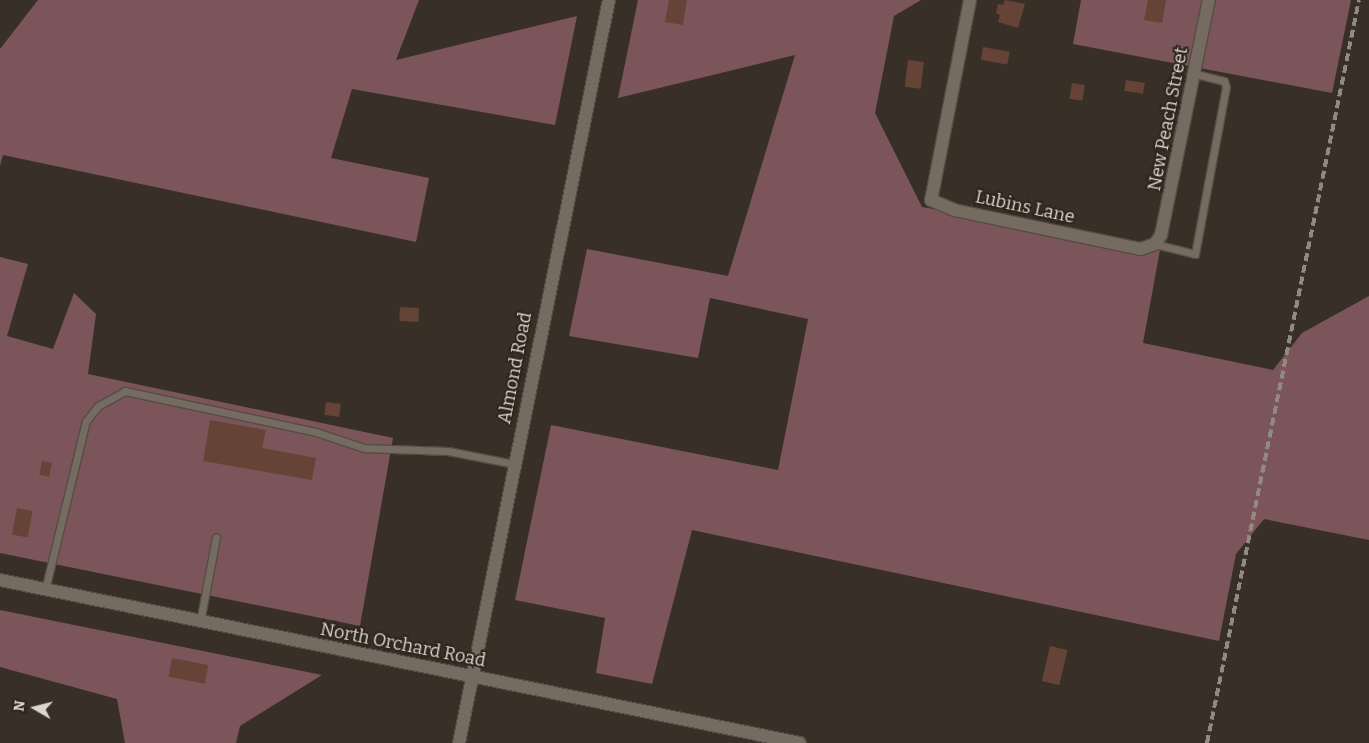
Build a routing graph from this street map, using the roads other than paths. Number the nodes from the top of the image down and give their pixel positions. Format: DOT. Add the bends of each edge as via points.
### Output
graph roads {
  1 [pos="609,0"];
  2 [pos="970,0"];
  3 [pos="1210,0"];
  4 [pos="1195,74"];
  5 [pos="1156,244"];
  6 [pos="514,464"];
  7 [pos="216,537"];
  8 [pos="0,580"];
  9 [pos="45,590"];
  10 [pos="200,622"];
  11 [pos="471,676"];
  12 [pos="459,743"];
  13 [pos="800,743"];
  1 -- 6 [label="street, Almond Road"];
  2 -- 5 [label="street, Lubins Lane" via="929,197 938,206 1141,249"];
  3 -- 4 [label="street, New Peach Street"];
  4 -- 5 [label="street, New Peach Street" via="1164,224"];
  4 -- 5 [label="lane" via="1224,81 1226,87 1195,254"];
  6 -- 9 [label="lane" via="448,450 364,448 316,432 125,391 98,406 86,421"];
  6 -- 11 [label="street, Almond Road"];
  7 -- 10 [label="lane"];
  8 -- 9 [label="street, North Orchard Road"];
  9 -- 10 [label="street, North Orchard Road"];
  10 -- 11 [label="street, North Orchard Road"];
  11 -- 12 [label="street, Almond Road"];
  11 -- 13 [label="street, North Orchard Road"];
}
